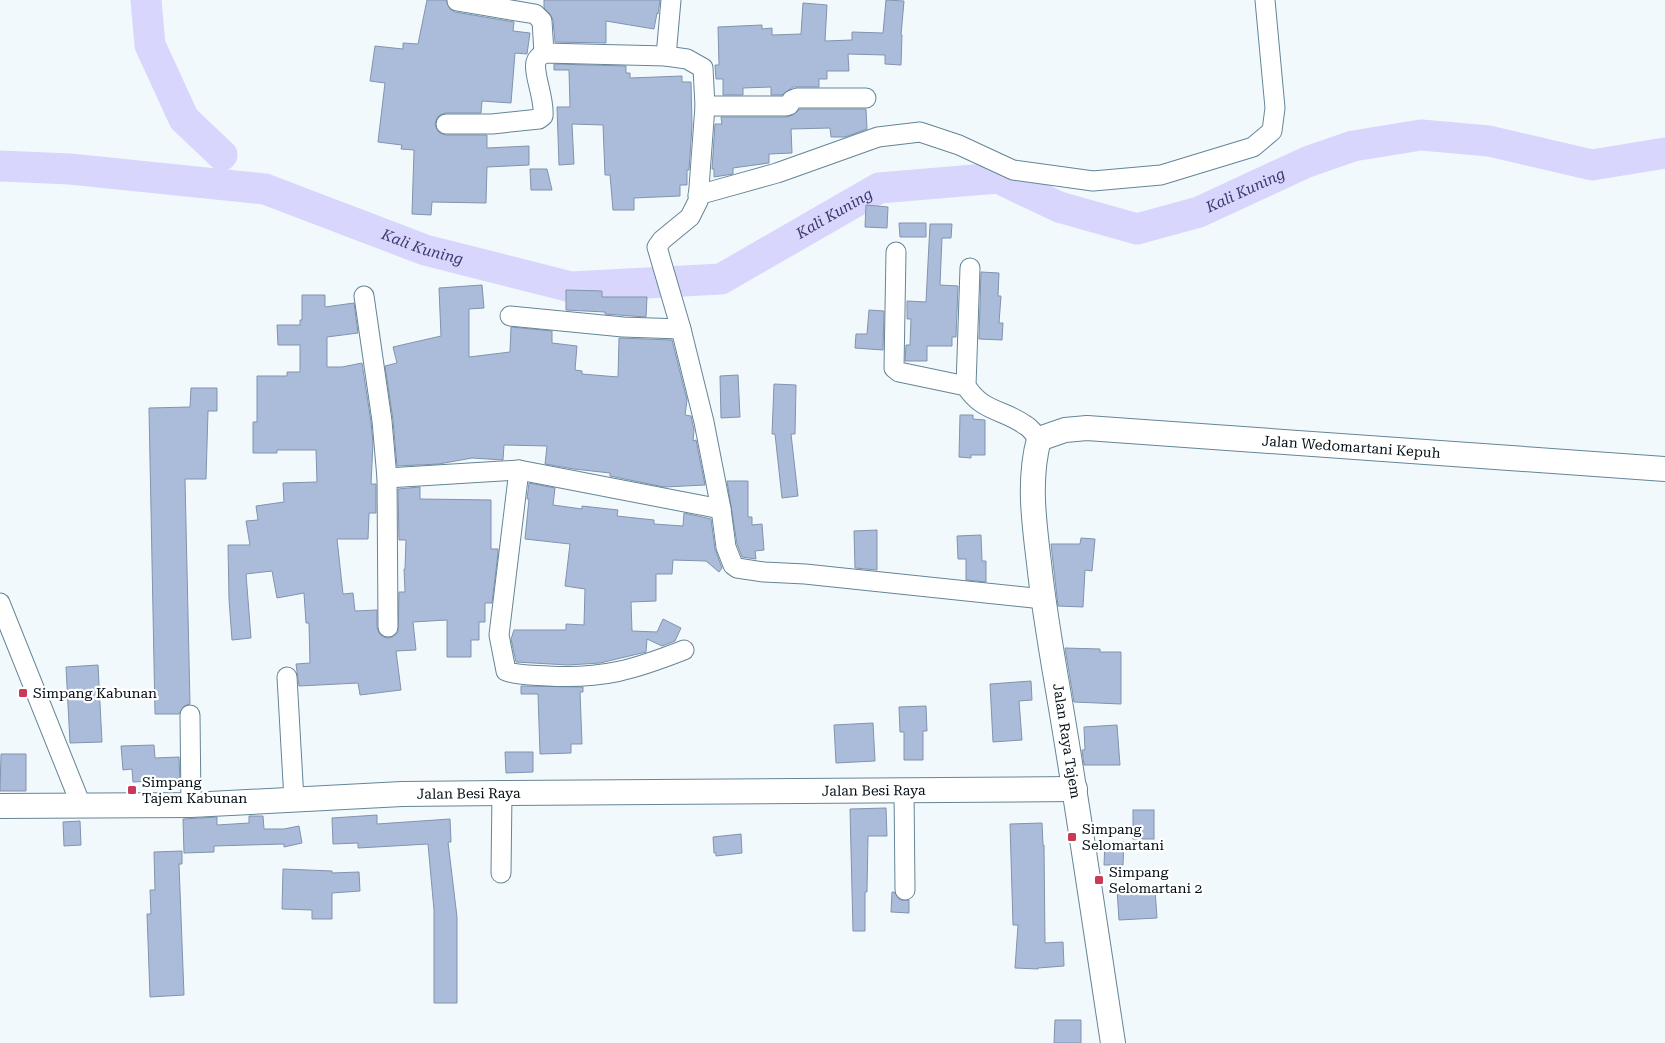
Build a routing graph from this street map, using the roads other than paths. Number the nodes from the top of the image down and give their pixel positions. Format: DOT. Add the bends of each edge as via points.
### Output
graph roads {
  1 [pos="671,0"];
  2 [pos="1265,0"];
  3 [pos="457,1"];
  4 [pos="544,53"];
  5 [pos="666,56"];
  6 [pos="866,98"];
  7 [pos="705,106"];
  8 [pos="446,124"];
  9 [pos="698,195"];
  10 [pos="896,252"];
  11 [pos="970,268"];
  12 [pos="364,296"];
  13 [pos="510,316"];
  14 [pos="678,321"];
  15 [pos="966,386"];
  16 [pos="1039,439"];
  17 [pos="1665,469"];
  18 [pos="519,470"];
  19 [pos="388,478"];
  20 [pos="721,509"];
  21 [pos="1043,599"];
  22 [pos="0,603"];
  23 [pos="388,627"];
  24 [pos="684,650"];
  25 [pos="287,678"];
  26 [pos="190,715"];
  27 [pos="1075,789"];
  28 [pos="904,790"];
  29 [pos="502,792"];
  30 [pos="294,800"];
  31 [pos="81,805"];
  32 [pos="191,805"];
  33 [pos="0,806"];
  34 [pos="501,873"];
  35 [pos="905,890"];
  36 [pos="1113,1043"];
  1 -- 5 [label="street"];
  2 -- 9 [label="street" via="1275,108 1272,131 1253,147 1161,175 1093,181 1013,170 959,145 920,132 878,137 777,173"];
  3 -- 4 [label="street" via="535,14 542,21"];
  4 -- 5 [label="street"];
  4 -- 8 [label="street" via="536,63 544,107 543,116 539,119"];
  5 -- 7 [label="street" via="687,59 702,68"];
  6 -- 7 [label="street" via="797,98 786,106"];
  7 -- 9 [label="street"];
  9 -- 14 [label="street" via="690,217 657,247"];
  10 -- 15 [label="street" via="894,368 899,372"];
  11 -- 15 [label="street"];
  12 -- 19 [label="street"];
  13 -- 14 [label="street" via="623,327"];
  14 -- 20 [label="street" via="704,422"];
  15 -- 16 [label="street" via="973,398 1026,425"];
  16 -- 17 [label="main road, Jalan Wedomartani Kepuh" via="1065,430 1087,428"];
  16 -- 21 [label="main road, Jalan Raya Tajem" via="1032,482"];
  18 -- 19 [label="street"];
  18 -- 20 [label="street"];
  18 -- 24 [label="street" via="498,635 506,671 563,677 610,674"];
  19 -- 23 [label="street"];
  20 -- 21 [label="street" via="730,560 737,568"];
  21 -- 27 [label="main road, Jalan Raya Tajem"];
  22 -- 31 [label="street"];
  25 -- 30 [label="street"];
  26 -- 32 [label="street"];
  27 -- 28 [label="main road, Jalan Besi Raya"];
  27 -- 36 [label="main road, Jalan Raya Tajem"];
  28 -- 29 [label="main road, Jalan Besi Raya"];
  28 -- 35 [label="street"];
  29 -- 30 [label="main road, Jalan Besi Raya"];
  29 -- 34 [label="street"];
  30 -- 32 [label="main road, Jalan Besi Raya"];
  31 -- 32 [label="main road, Jalan Besi Raya"];
  31 -- 33 [label="main road, Jalan Besi Raya"];
}
